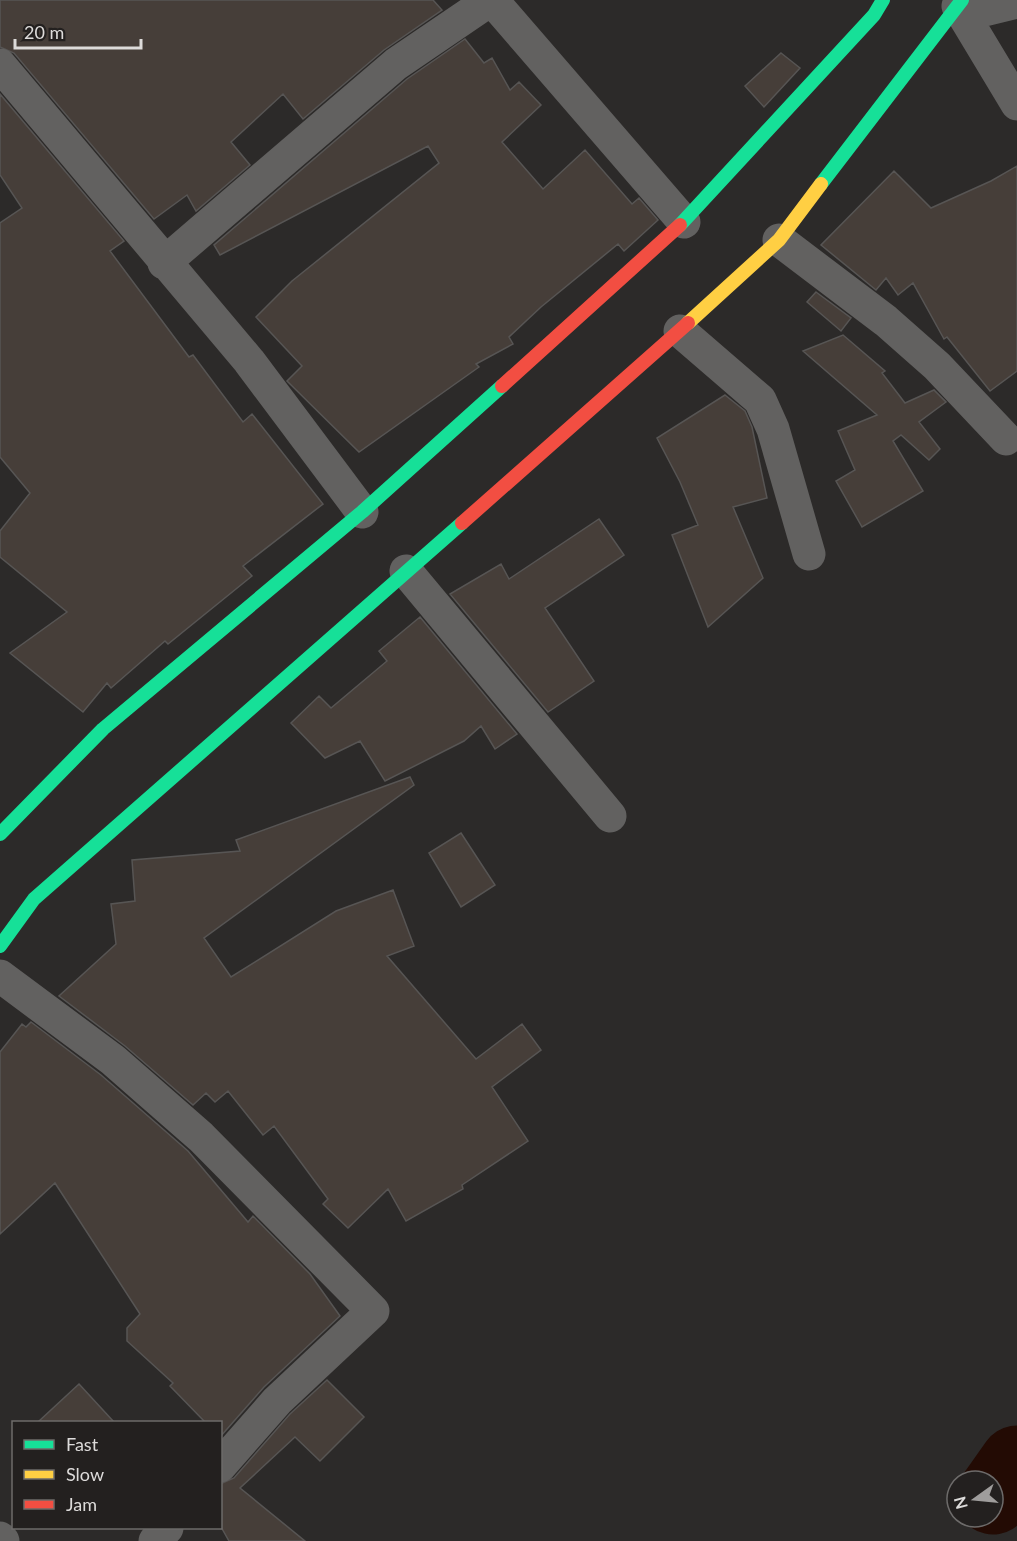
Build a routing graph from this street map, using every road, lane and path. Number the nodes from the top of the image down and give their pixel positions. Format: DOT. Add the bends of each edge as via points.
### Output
graph roads {
  1 [pos="491,0"];
  2 [pos="884,0"];
  3 [pos="1017,2"];
  4 [pos="961,7"];
  5 [pos="0,65"];
  6 [pos="1017,104"];
  7 [pos="684,222"];
  8 [pos="779,240"];
  9 [pos="164,263"];
  10 [pos="680,331"];
  11 [pos="1006,440"];
  12 [pos="362,512"];
  13 [pos="809,554"];
  14 [pos="406,570"];
  15 [pos="610,816"];
  16 [pos="0,834"];
  17 [pos="0,946"];
  18 [pos="0,976"];
  19 [pos="222,1464"];
  20 [pos="165,1529"];
  21 [pos="156,1541"];
  1 -- 7 [label="street"];
  1 -- 9 [label="street" via="396,64"];
  2 -- 7 [label="street"];
  3 -- 4 [label="street"];
  4 -- 6 [label="street"];
  4 -- 8 [label="street"];
  5 -- 9 [label="street"];
  7 -- 12 [label="street"];
  8 -- 10 [label="street"];
  8 -- 11 [label="street" via="886,321 937,366"];
  9 -- 12 [label="street" via="249,361"];
  10 -- 13 [label="street" via="760,400 773,429"];
  10 -- 14 [label="street"];
  12 -- 16 [label="street" via="103,729"];
  14 -- 15 [label="street"];
  14 -- 17 [label="street" via="34,899"];
  18 -- 19 [label="street" via="113,1060 201,1137 373,1311 277,1401"];
  20 -- 21 [label="street"];
}
